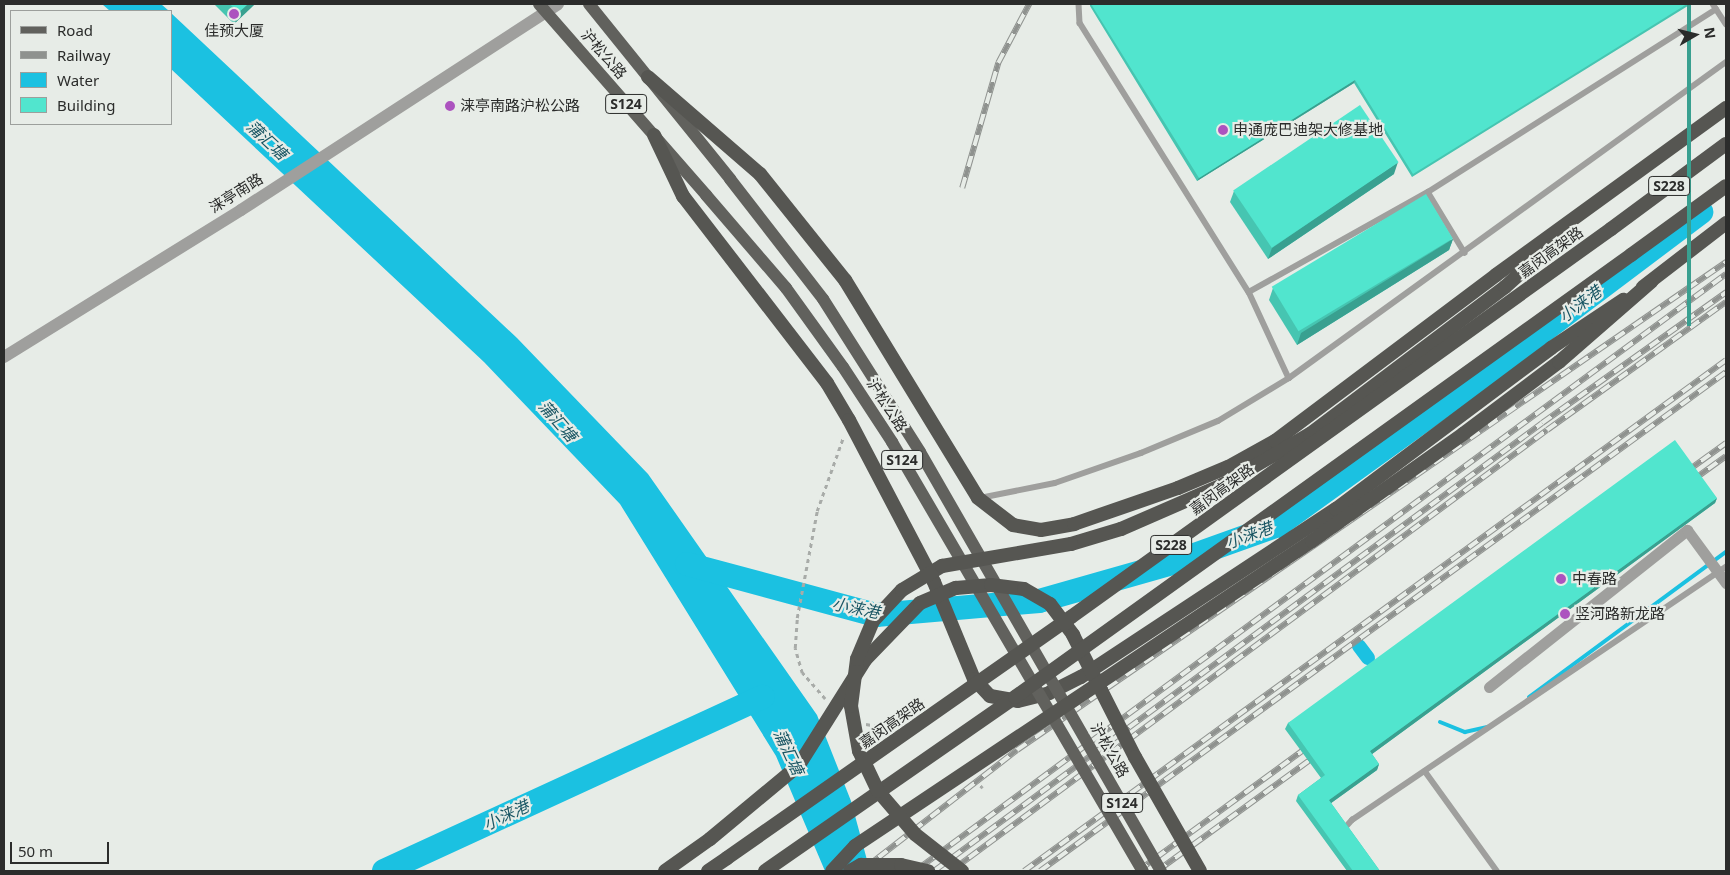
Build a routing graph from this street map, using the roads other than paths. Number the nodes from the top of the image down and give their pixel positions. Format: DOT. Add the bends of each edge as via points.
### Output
graph roads {
  1 [pos="558,4"];
  2 [pos="590,4"];
  3 [pos="1079,4"];
  4 [pos="1714,6"];
  5 [pos="542,8"];
  6 [pos="1726,24"];
  7 [pos="1726,62"];
  8 [pos="648,77"];
  9 [pos="1726,108"];
  10 [pos="654,135"];
  11 [pos="1726,144"];
  12 [pos="1726,186"];
  13 [pos="1428,192"];
  14 [pos="1594,206"];
  15 [pos="1726,223"];
  16 [pos="1465,252"];
  17 [pos="1652,281"];
  18 [pos="1249,292"];
  19 [pos="4,357"];
  20 [pos="1289,378"];
  21 [pos="978,498"];
  22 [pos="1720,569"];
  23 [pos="1726,583"];
  24 [pos="1489,687"];
  25 [pos="1425,771"];
  26 [pos="1342,840"];
  27 [pos="665,871"];
  28 [pos="708,871"];
  29 [pos="765,871"];
  30 [pos="832,871"];
  31 [pos="850,871"];
  32 [pos="928,871"];
  33 [pos="962,871"];
  34 [pos="1143,871"];
  35 [pos="1161,871"];
  36 [pos="1200,871"];
  37 [pos="1497,871"];
  1 -- 5 [label="street, 涞亭南路"];
  2 -- 8 [label="main road, 沪松公路 / S124"];
  3 -- 18 [label="lane" via="1080,23"];
  4 -- 6 [label="lane"];
  4 -- 13 [label="lane"];
  5 -- 10 [label="main road, 沪松公路 / S124"];
  5 -- 19 [label="street, 涞亭南路" via="349,140"];
  7 -- 16 [label="lane"];
  8 -- 21 [label="highway" via="760,174 845,280"];
  8 -- 35 [label="main road, 沪松公路 / S124, bridge" via="823,300 920,452"];
  9 -- 14 [label="highway"];
  10 -- 17 [label="highway, bridge" via="683,196 827,384 849,420 934,582 974,679 990,696 1018,701 1049,693 1081,676 1336,509 1551,348"];
  10 -- 34 [label="main road, 沪松公路 / S124, bridge" via="786,288 843,367 896,450"];
  11 -- 28 [label="highway, 嘉闵高架路 / S228, bridge" via="1080,611"];
  12 -- 29 [label="highway, S228, bridge" via="1015,697"];
  13 -- 16 [label="lane"];
  13 -- 18 [label="lane"];
  14 -- 21 [label="highway" via="1496,274 1275,441 1228,467 1074,524 1041,530 1013,525"];
  14 -- 33 [label="highway, bridge" via="1505,287 1390,374 1310,434 1222,485 1121,528 1071,544 942,566 902,590 873,621 856,659 851,706 859,750 878,791 915,834"];
  15 -- 17 [label="highway"];
  16 -- 20 [label="lane"];
  17 -- 30 [label="highway, bridge" via="1559,362 1463,434 1312,541 855,846"];
  18 -- 20 [label="lane"];
  20 -- 21 [label="lane" via="1218,421 1140,454 1055,483"];
  22 -- 23 [label="street"];
  22 -- 24 [label="street" via="1687,530"];
  22 -- 25 [label="lane"];
  25 -- 26 [label="lane" via="1352,820 1342,831"];
  25 -- 37 [label="lane"];
  27 -- 36 [label="highway, bridge" via="710,840 799,765 865,660 920,603 956,588 991,585 1024,589 1050,604 1068,627"];
  31 -- 32 [label="highway, bridge" via="861,865 901,865"];
}
